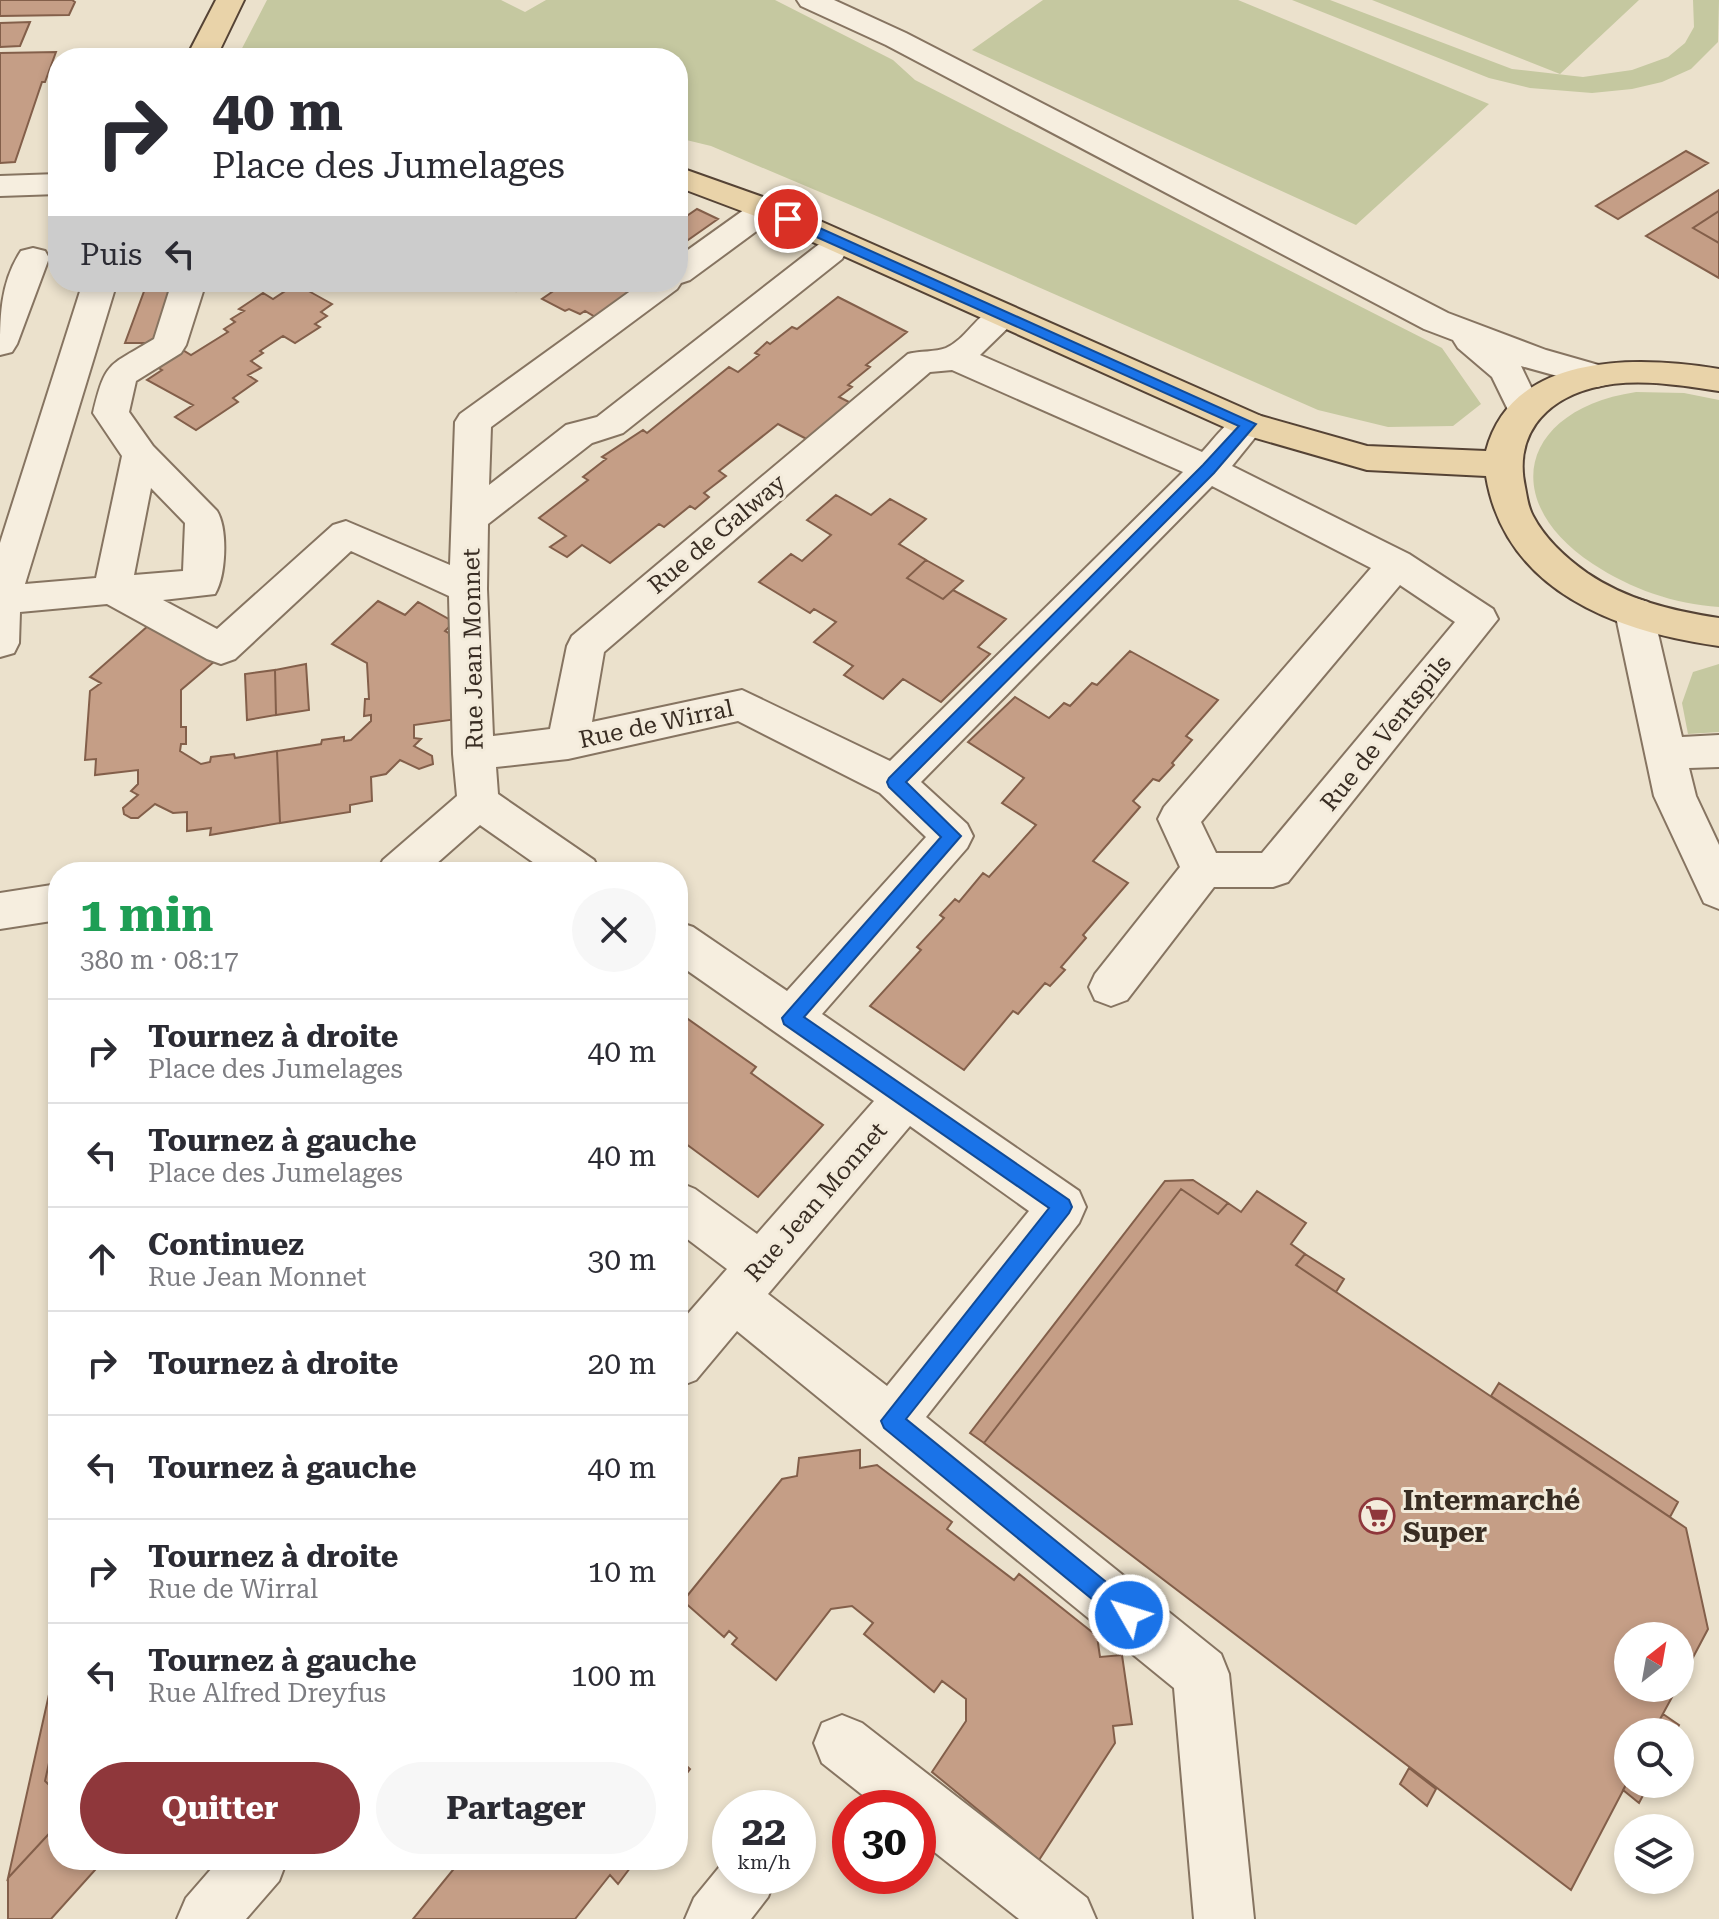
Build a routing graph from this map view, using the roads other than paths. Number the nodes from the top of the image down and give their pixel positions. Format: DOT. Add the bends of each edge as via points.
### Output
graph roads {
  1 [pos="230,0"];
  2 [pos="811,0"];
  3 [pos="206,48"];
  4 [pos="688,180"];
  5 [pos="48,184"];
  6 [pos="0,186"];
  7 [pos="766,209"];
  8 [pos="830,252"];
  9 [pos="33,258"];
  10 [pos="688,266"];
  11 [pos="97,292"];
  12 [pos="186,292"];
  13 [pos="651,292"];
  14 [pos="1003,316"];
  15 [pos="1459,331"];
  16 [pos="0,344"];
  17 [pos="956,358"];
  18 [pos="1597,376"];
  19 [pos="1719,380"];
  20 [pos="1525,412"];
  21 [pos="1248,424"];
  22 [pos="140,455"];
  23 [pos="1502,464"];
  24 [pos="1208,469"];
  25 [pos="472,517"];
  26 [pos="1396,564"];
  27 [pos="468,589"];
  28 [pos="112,590"];
  29 [pos="0,600"];
  30 [pos="1634,612"];
  31 [pos="1719,632"];
  32 [pos="0,643"];
  33 [pos="568,743"];
  34 [pos="1719,751"];
  35 [pos="473,754"];
  36 [pos="1665,754"];
  37 [pos="895,782"];
  38 [pos="478,802"];
  39 [pos="409,862"];
  40 [pos="565,862"];
  41 [pos="1203,870"];
  42 [pos="1719,891"];
  43 [pos="48,904"];
  44 [pos="0,911"];
  45 [pos="688,947"];
  46 [pos="1111,987"];
  47 [pos="791,1018"];
  48 [pos="906,1097"];
  49 [pos="688,1215"];
  50 [pos="748,1282"];
  51 [pos="688,1351"];
  52 [pos="891,1421"];
  53 [pos="842,1743"];
  54 [pos="249,1870"];
  55 [pos="734,1894"];
  56 [pos="207,1919"];
  57 [pos="715,1919"];
  58 [pos="1066,1919"];
  59 [pos="1224,1919"];
  1 -- 3 [label="main road"];
  2 -- 15 [label="street"];
  4 -- 7 [label="main road"];
  5 -- 6 [label="street"];
  7 -- 10 [label="street"];
  7 -- 14 [label="main road"];
  8 -- 25 [label="street" via="610,425 579,434"];
  9 -- 16 [label="street"];
  11 -- 29 [label="street"];
  12 -- 22 [label="street" via="169,345 120,375 111,413"];
  13 -- 25 [label="street, Rue Jean Monnet" via="473,422"];
  14 -- 17 [label="street"];
  14 -- 21 [label="main road"];
  15 -- 18 [label="street"];
  15 -- 20 [label="street" via="1507,371"];
  17 -- 24 [label="street, Rue de Ventspils"];
  17 -- 33 [label="street, Rue de Galway" via="920,362 586,646"];
  18 -- 19 [label="main road" via="1650,371"];
  18 -- 20 [label="main road" via="1556,391"];
  20 -- 23 [label="main road" via="1512,429"];
  21 -- 23 [label="main road" via="1367,458"];
  21 -- 24 [label="street"];
  22 -- 28 [label="street"];
  22 -- 28 [label="street" via="204,520 202,584"];
  23 -- 30 [label="main road" via="1513,515 1527,538 1572,580"];
  24 -- 26 [label="street, Rue de Ventspils"];
  24 -- 37 [label="street"];
  25 -- 27 [label="street, Rue Jean Monnet"];
  26 -- 41 [label="street" via="1179,819"];
  26 -- 41 [label="street, Rue de Ventspils" via="1479,619 1273,870"];
  27 -- 28 [label="street" via="346,534 221,649"];
  27 -- 35 [label="street, Rue Jean Monnet"];
  28 -- 29 [label="street"];
  29 -- 32 [label="street"];
  30 -- 31 [label="main road"];
  30 -- 36 [label="street"];
  33 -- 35 [label="street"];
  33 -- 37 [label="street, Rue de Wirral" via="742,705"];
  34 -- 36 [label="street"];
  35 -- 38 [label="street, Rue Jean Monnet"];
  36 -- 42 [label="street" via="1675,796"];
  37 -- 47 [label="street, Rue de Wirral" via="952,836"];
  38 -- 39 [label="street"];
  38 -- 40 [label="street"];
  41 -- 46 [label="street"];
  43 -- 44 [label="street"];
  45 -- 47 [label="street, Rue Jean Monnet"];
  47 -- 48 [label="street, Rue Jean Monnet"];
  48 -- 50 [label="street, Rue Jean Monnet"];
  48 -- 52 [label="street" via="1062,1207"];
  49 -- 50 [label="street"];
  50 -- 51 [label="street, Rue Jean Monnet"];
  50 -- 52 [label="street"];
  52 -- 59 [label="street" via="1201,1674"];
  53 -- 58 [label="street"];
  54 -- 56 [label="street"];
  55 -- 57 [label="street"];
}
